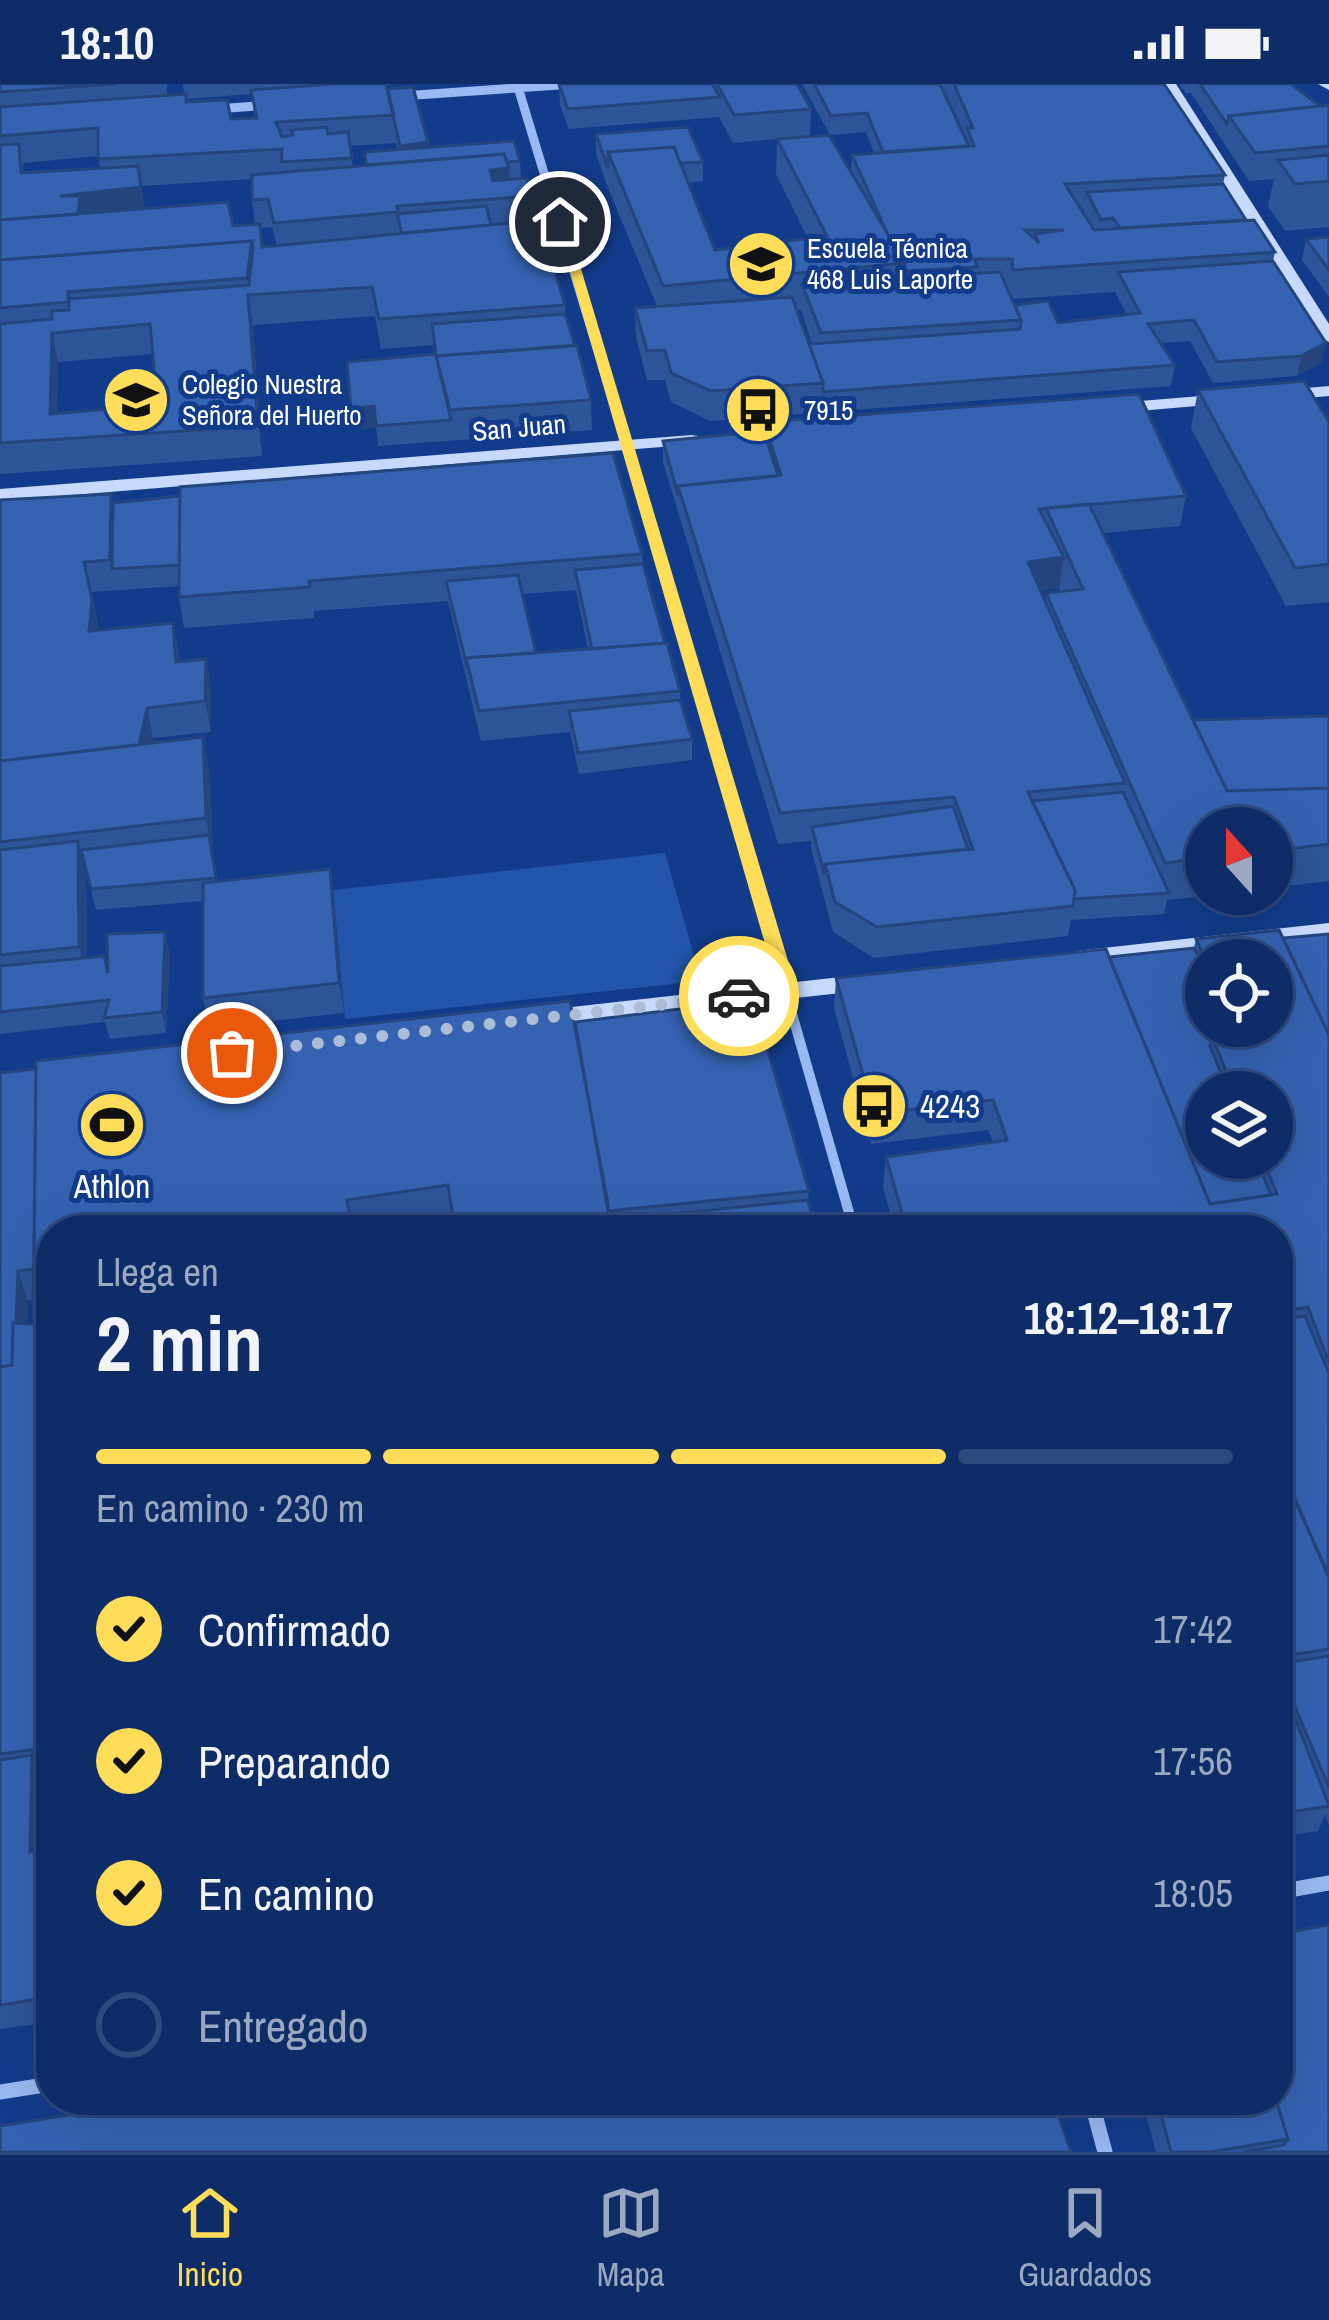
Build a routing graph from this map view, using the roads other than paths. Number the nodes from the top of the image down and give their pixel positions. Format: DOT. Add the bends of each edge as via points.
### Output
graph roads {
  1 [pos="574,84"];
  2 [pos="1169,84"];
  3 [pos="518,86"];
  4 [pos="401,96"];
  5 [pos="283,104"];
  6 [pos="212,109"];
  7 [pos="1329,337"];
  8 [pos="1329,391"];
  9 [pos="1259,397"];
  10 [pos="1236,398"];
  11 [pos="1096,409"];
  12 [pos="723,438"];
  13 [pos="629,445"];
  14 [pos="0,495"];
  15 [pos="1329,931"];
  16 [pos="1047,962"];
  17 [pos="882,980"];
  18 [pos="788,991"];
  19 [pos="510,1022"];
  20 [pos="850,1215"];
  21 [pos="1329,1883"];
  22 [pos="1293,1889"];
  23 [pos="36,2086"];
  24 [pos="0,2092"];
  25 [pos="1095,2115"];
  26 [pos="1105,2152"];
  1 -- 3 [label="street"];
  2 -- 7 [label="main road"];
  3 -- 4 [label="street"];
  3 -- 13 [label="street"];
  5 -- 6 [label="street"];
  8 -- 9 [label="main road"];
  10 -- 11 [label="main road"];
  12 -- 13 [label="main road, San Juan"];
  13 -- 14 [label="main road, San Juan"];
  13 -- 18 [label="street"];
  15 -- 16 [label="main road"];
  17 -- 18 [label="main road"];
  18 -- 19 [label="main road"];
  18 -- 20 [label="street"];
  21 -- 22 [label="street"];
  23 -- 24 [label="street"];
  25 -- 26 [label="street"];
}
